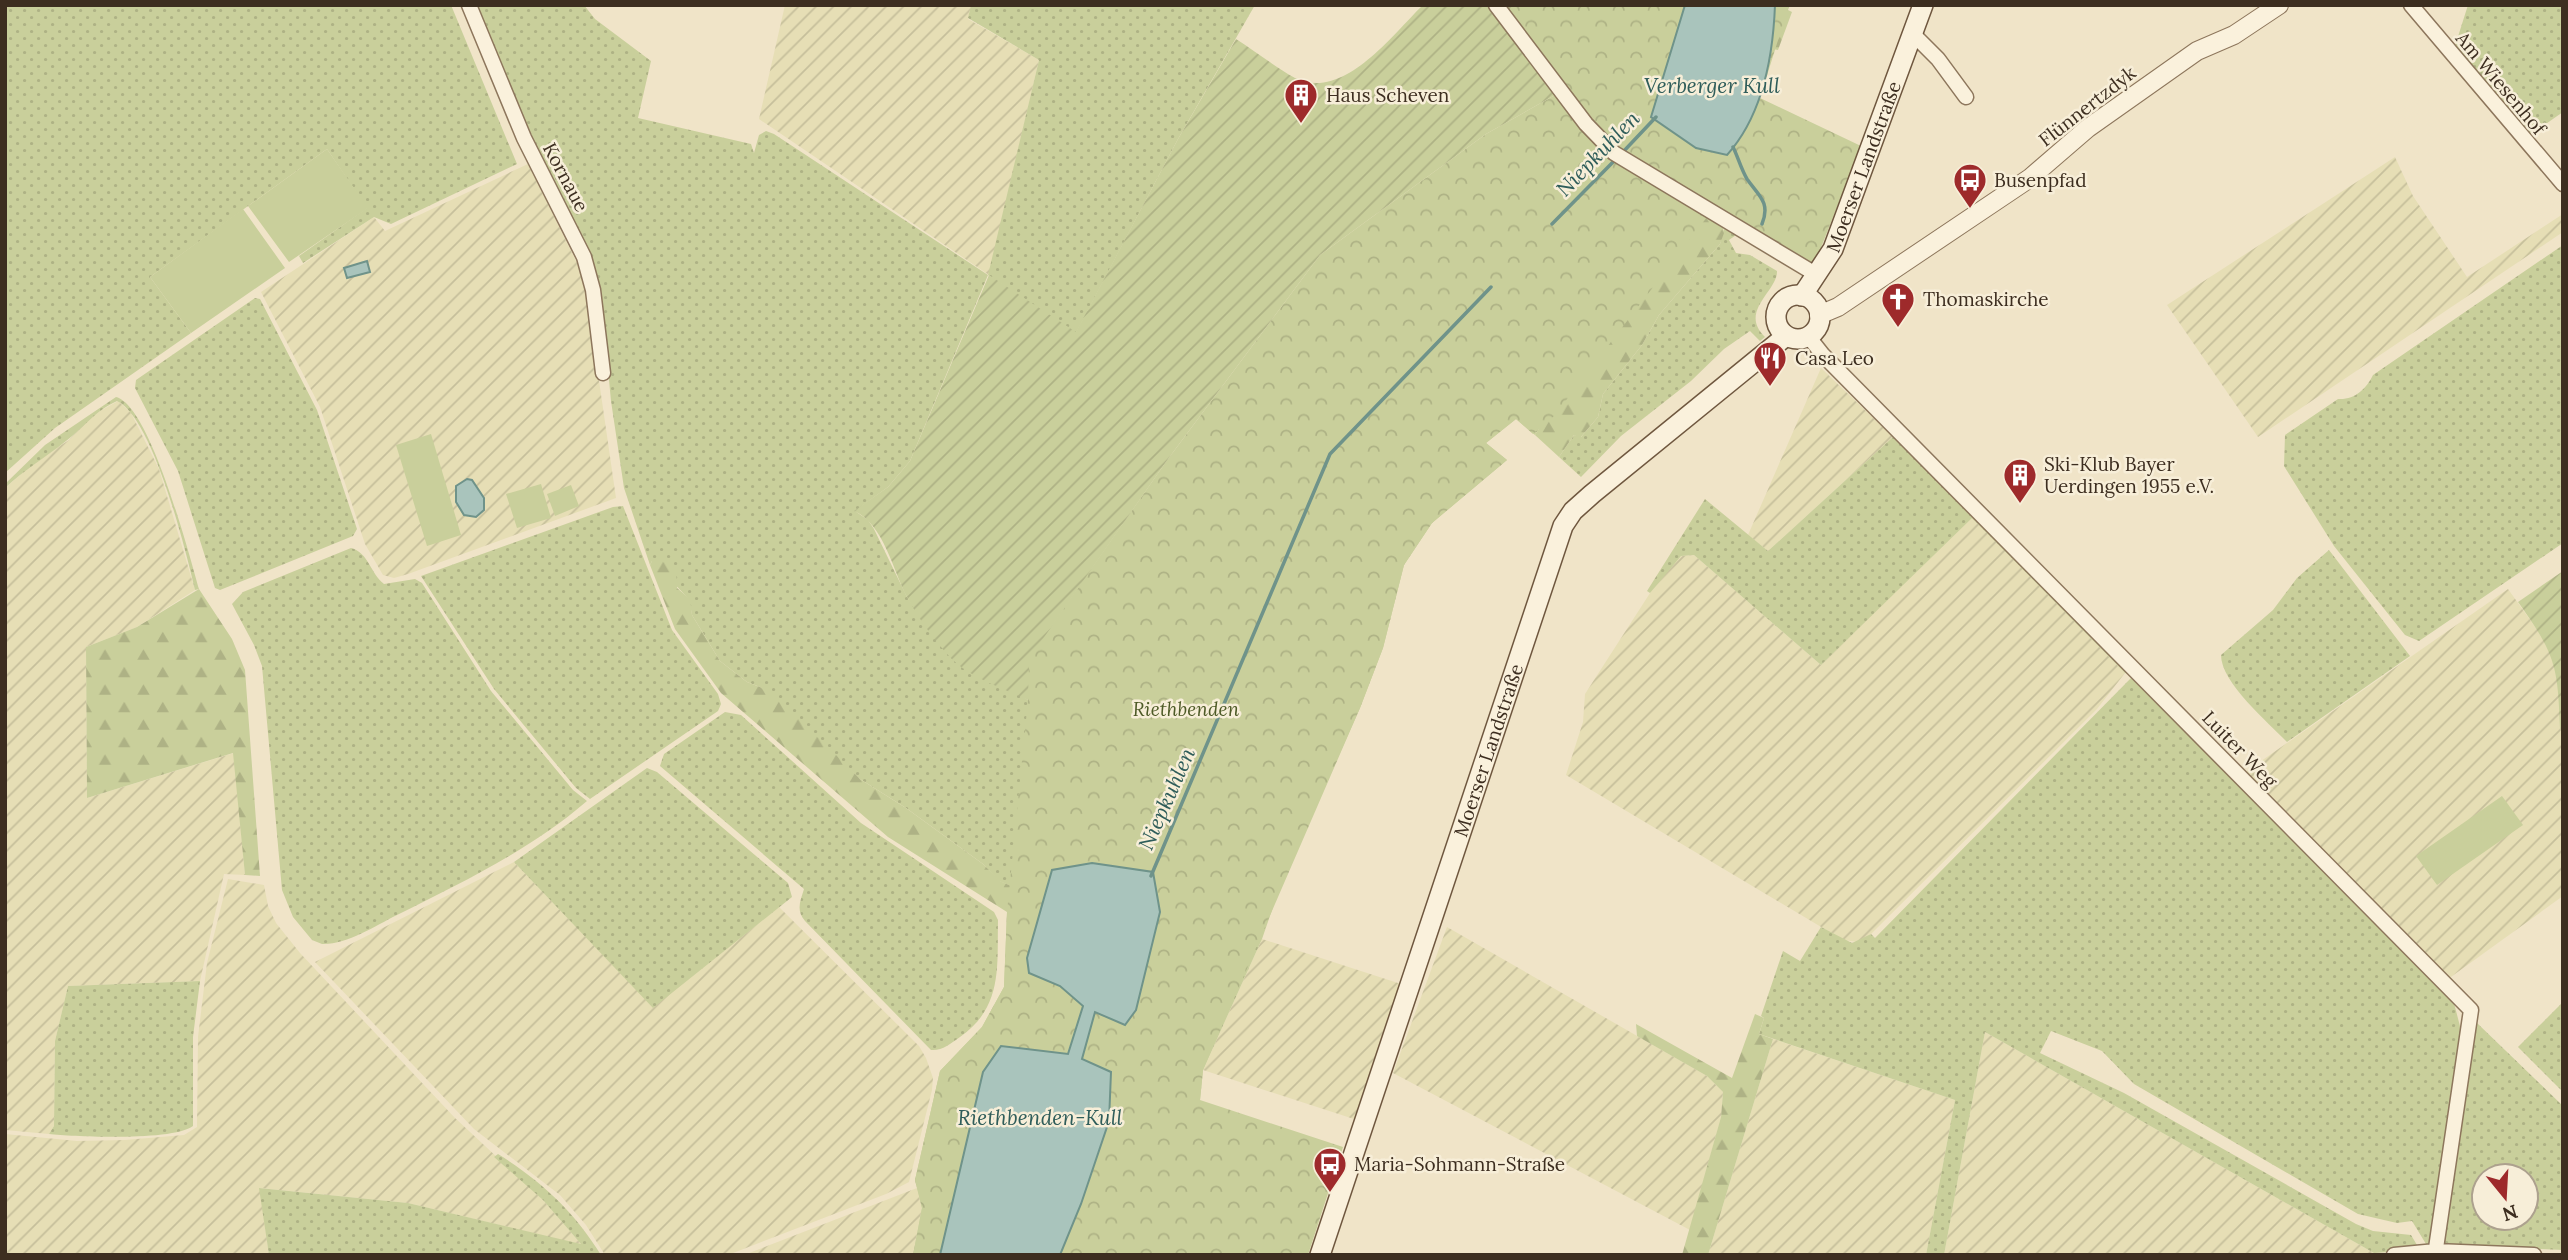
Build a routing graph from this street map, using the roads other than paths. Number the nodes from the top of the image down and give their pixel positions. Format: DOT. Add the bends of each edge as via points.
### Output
graph roads {
  1 [pos="469,5"];
  2 [pos="1496,5"];
  3 [pos="1923,5"];
  4 [pos="2279,5"];
  5 [pos="2411,5"];
  6 [pos="1913,34"];
  7 [pos="1966,97"];
  8 [pos="2563,184"];
  9 [pos="1817,275"];
  10 [pos="1802,296"];
  11 [pos="1819,315"];
  12 [pos="1786,336"];
  13 [pos="1808,336"];
  14 [pos="603,373"];
  15 [pos="2436,1253"];
  16 [pos="1320,1255"];
  17 [pos="2394,1255"];
  18 [pos="2533,1255"];
  1 -- 14 [label="street, Kornaue" via="524,138 584,257 593,290"];
  2 -- 9 [label="street" via="1586,124 1618,157"];
  3 -- 6 [label="main road, Moerser Landstraße"];
  4 -- 11 [label="street, Flünnertzdyk" via="2234,35 2197,51 2088,128 2030,178 1838,307"];
  5 -- 8 [label="street, Am Wiesenhof"];
  6 -- 7 [label="street"];
  6 -- 9 [label="main road, Moerser Landstraße" via="1841,228"];
  9 -- 10 [label="main road, Moerser Landstraße"];
  10 -- 11 [label="main road" via="1814,303"];
  10 -- 12 [label="main road" via="1786,299 1778,309 1776,321"];
  11 -- 13 [label="main road" via="1817,327"];
  12 -- 13 [label="main road"];
  12 -- 16 [label="main road, Moerser Landstraße" via="1586,499 1563,526"];
  13 -- 15 [label="street, Luiter Weg" via="2471,1010"];
  15 -- 17 [label="street"];
  15 -- 18 [label="street"];
}
